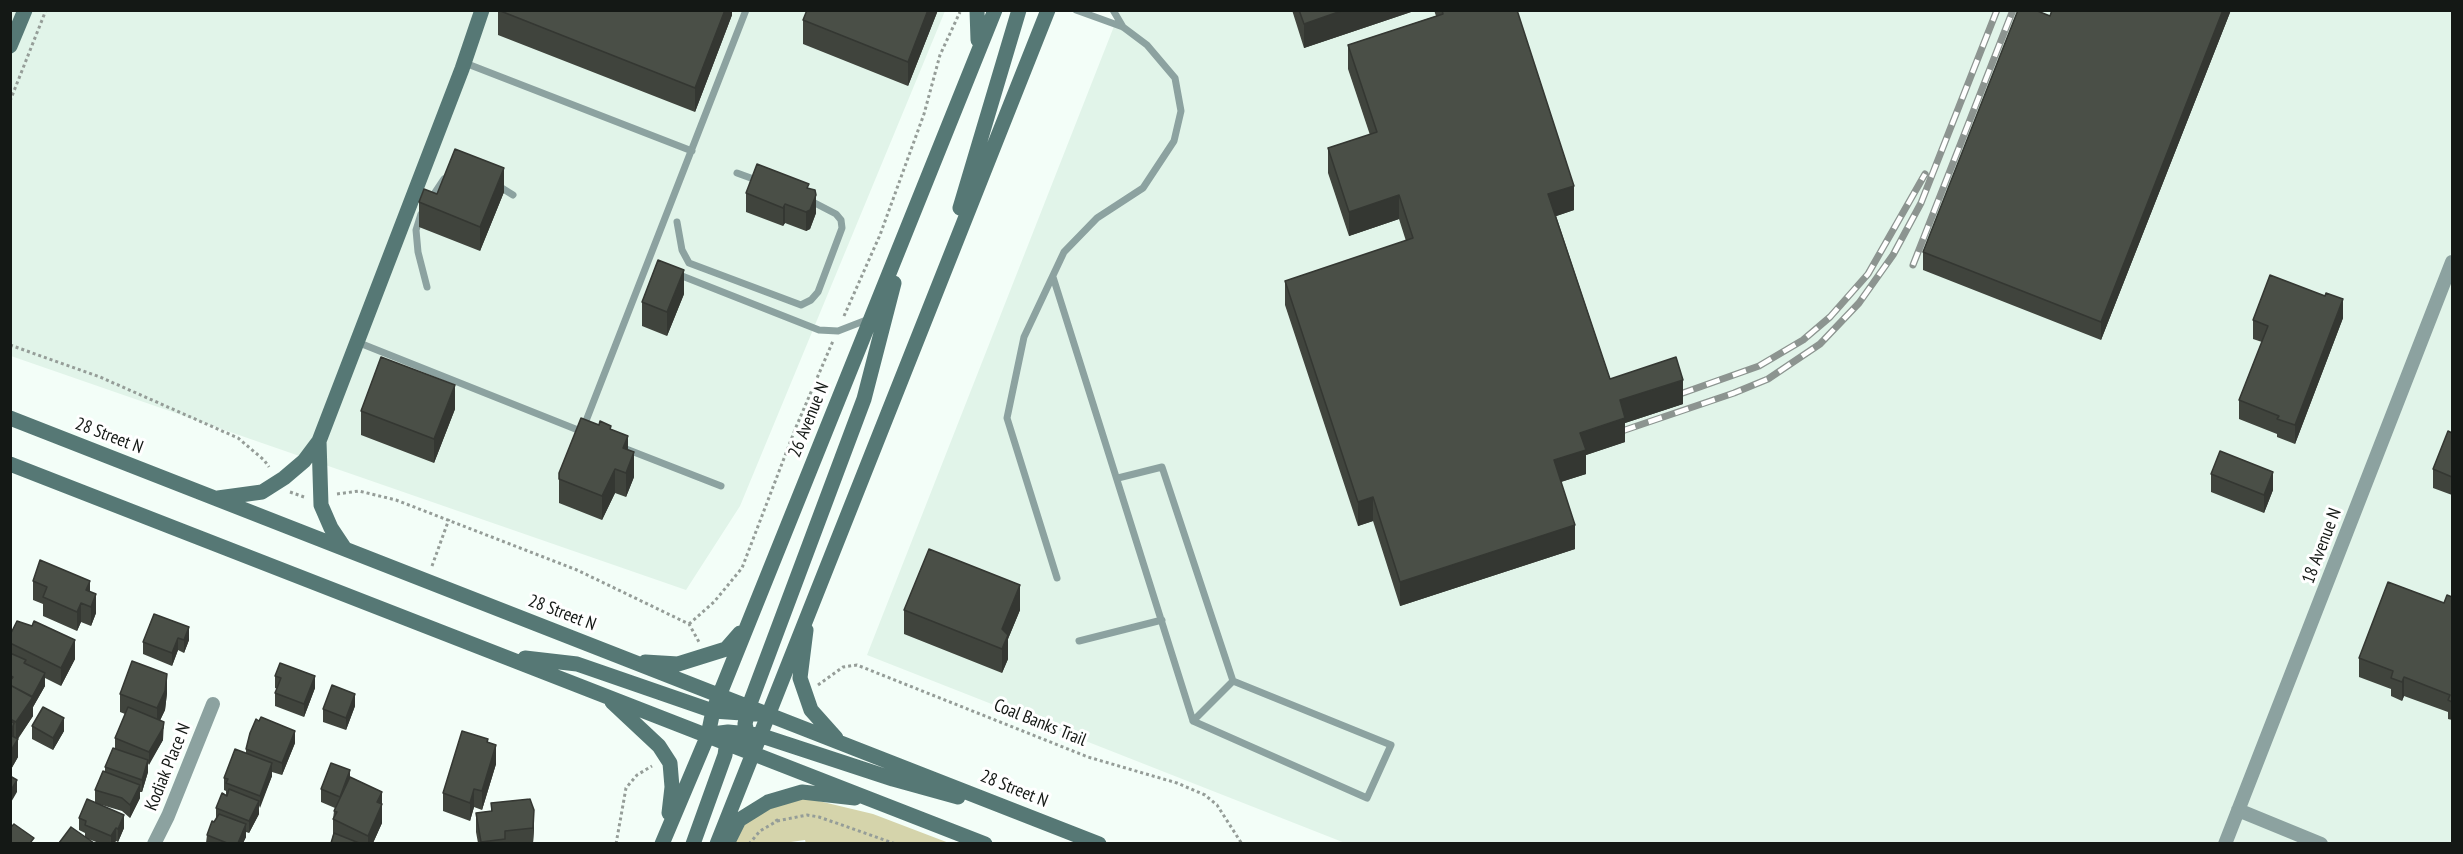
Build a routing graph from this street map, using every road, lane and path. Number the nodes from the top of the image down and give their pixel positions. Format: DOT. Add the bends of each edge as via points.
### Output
graph roads {
  1 [pos="25,10"];
  2 [pos="46,10"];
  3 [pos="482,10"];
  4 [pos="746,10"];
  5 [pos="961,10"];
  6 [pos="977,10"];
  7 [pos="995,10"];
  8 [pos="1019,10"];
  9 [pos="1048,10"];
  10 [pos="1076,10"];
  11 [pos="1113,10"];
  12 [pos="1123,27"];
  13 [pos="10,46"];
  14 [pos="977,54"];
  15 [pos="464,63"];
  16 [pos="10,101"];
  17 [pos="692,151"];
  18 [pos="450,171"];
  19 [pos="737,173"];
  20 [pos="494,183"];
  21 [pos="770,186"];
  22 [pos="513,195"];
  23 [pos="802,198"];
  24 [pos="677,222"];
  25 [pos="910,222"];
  26 [pos="2452,262"];
  27 [pos="648,263"];
  28 [pos="659,267"];
  29 [pos="670,271"];
  30 [pos="1053,277"];
  31 [pos="427,287"];
  32 [pos="934,297"];
  33 [pos="872,317"];
  34 [pos="838,331"];
  35 [pos="357,342"];
  36 [pos="10,345"];
  37 [pos="10,418"];
  38 [pos="10,429"];
  39 [pos="582,431"];
  40 [pos="592,436"];
  41 [pos="319,441"];
  42 [pos="75,443"];
  43 [pos="615,444"];
  44 [pos="10,464"];
  45 [pos="272,473"];
  46 [pos="1118,478"];
  47 [pos="721,486"];
  48 [pos="284,490"];
  49 [pos="327,495"];
  50 [pos="306,497"];
  51 [pos="215,498"];
  52 [pos="449,518"];
  53 [pos="345,549"];
  54 [pos="431,568"];
  55 [pos="1057,578"];
  56 [pos="809,608"];
  57 [pos="1162,620"];
  58 [pos="689,624"];
  59 [pos="748,624"];
  60 [pos="1078,641"];
  61 [pos="701,644"];
  62 [pos="504,655"];
  63 [pos="632,662"];
  64 [pos="1233,681"];
  65 [pos="814,688"];
  66 [pos="606,696"];
  67 [pos="720,696"];
  68 [pos="213,704"];
  69 [pos="748,711"];
  70 [pos="719,712"];
  71 [pos="767,713"];
  72 [pos="1193,721"];
  73 [pos="753,734"];
  74 [pos="708,735"];
  75 [pos="728,737"];
  76 [pos="838,741"];
  77 [pos="752,752"];
  78 [pos="659,761"];
  79 [pos="877,800"];
  80 [pos="2238,810"];
  81 [pos="774,814"];
  82 [pos="1024,814"];
  83 [pos="777,821"];
  84 [pos="665,837"];
  85 [pos="154,843"];
  86 [pos="616,843"];
  87 [pos="693,843"];
  88 [pos="717,843"];
  89 [pos="727,843"];
  90 [pos="749,843"];
  91 [pos="896,843"];
  92 [pos="985,843"];
  93 [pos="1099,843"];
  94 [pos="1242,843"];
  95 [pos="2225,843"];
  96 [pos="2321,843"];
  1 -- 13 [label="main road"];
  2 -- 16 [label="path"];
  3 -- 15 [label="main road"];
  4 -- 17 [label="lane"];
  5 -- 34 [label="path" via="940,55 924,114 880,236"];
  6 -- 14 [label="main road"];
  7 -- 14 [label="main road, 26 Avenue N"];
  8 -- 32 [label="main road"];
  9 -- 32 [label="main road"];
  10 -- 12 [label="lane"];
  11 -- 12 [label="lane"];
  12 -- 30 [label="lane" via="1147,45 1175,78 1181,111 1174,141 1143,188 1097,218 1064,252"];
  14 -- 25 [label="main road, 26 Avenue N"];
  15 -- 17 [label="lane"];
  15 -- 35 [label="main road"];
  17 -- 27 [label="lane"];
  18 -- 31 [label="lane" via="421,213 416,230"];
  19 -- 21 [label="lane"];
  20 -- 22 [label="lane"];
  23 -- 24 [label="lane" via="836,214 842,225 818,292 801,305 689,263 682,250"];
  25 -- 33 [label="main road, 26 Avenue N"];
  25 -- 69 [label="main road" via="864,399"];
  26 -- 80 [label="street, 18 Avenue N"];
  27 -- 28 [label="lane"];
  27 -- 39 [label="lane"];
  29 -- 34 [label="lane" via="819,330"];
  30 -- 46 [label="lane"];
  30 -- 55 [label="lane" via="1024,337 1007,418"];
  32 -- 56 [label="main road"];
  33 -- 34 [label="lane"];
  33 -- 59 [label="main road, 26 Avenue N"];
  34 -- 58 [label="path" via="742,568 714,602"];
  35 -- 39 [label="lane"];
  35 -- 41 [label="main road"];
  36 -- 45 [label="path" via="100,377 238,438 264,460"];
  37 -- 42 [label="main road, 28 Street N"];
  38 -- 42 [label="main road"];
  39 -- 40 [label="lane"];
  41 -- 51 [label="main road" via="304,461 262,492"];
  41 -- 53 [label="main road" via="321,505"];
  42 -- 51 [label="main road, 28 Street N"];
  43 -- 47 [label="lane"];
  44 -- 62 [label="main road"];
  46 -- 57 [label="lane"];
  46 -- 64 [label="lane" via="1162,468"];
  48 -- 50 [label="path"];
  49 -- 52 [label="path" via="359,491"];
  51 -- 53 [label="main road, 28 Street N"];
  52 -- 54 [label="path"];
  52 -- 58 [label="path" via="577,570"];
  53 -- 63 [label="main road, 28 Street N"];
  56 -- 71 [label="main road"];
  56 -- 76 [label="main road" via="800,678 811,710"];
  57 -- 60 [label="lane"];
  57 -- 72 [label="lane"];
  58 -- 61 [label="path"];
  59 -- 63 [label="main road" via="726,650 678,664"];
  59 -- 67 [label="main road, 26 Avenue N"];
  62 -- 66 [label="main road"];
  62 -- 70 [label="main road" via="577,664"];
  63 -- 67 [label="main road, 28 Street N"];
  64 -- 72 [label="lane"];
  64 -- 72 [label="lane" via="1391,745 1367,798"];
  65 -- 94 [label="path, Coal Banks Trail" via="843,667 857,665 1088,757 1205,795 1223,813"];
  66 -- 74 [label="main road"];
  66 -- 84 [label="main road" via="659,747 670,763 672,787"];
  67 -- 69 [label="main road, 28 Street N"];
  67 -- 70 [label="main road, 26 Avenue N"];
  68 -- 85 [label="street, Kodiak Place N"];
  69 -- 70 [label="main road"];
  69 -- 71 [label="main road"];
  69 -- 73 [label="main road"];
  70 -- 74 [label="main road, 26 Avenue N"];
  70 -- 75 [label="main road"];
  71 -- 73 [label="main road"];
  71 -- 76 [label="main road, 28 Street N"];
  73 -- 75 [label="main road"];
  73 -- 77 [label="main road"];
  73 -- 82 [label="main road" via="893,780"];
  74 -- 75 [label="main road"];
  74 -- 84 [label="main road, 26 Avenue N"];
  75 -- 77 [label="main road"];
  75 -- 87 [label="main road"];
  76 -- 82 [label="main road, 28 Street N"];
  77 -- 79 [label="main road"];
  77 -- 88 [label="main road"];
  78 -- 86 [label="path" via="637,775 626,788"];
  79 -- 89 [label="main road" via="802,792 768,802 739,820"];
  79 -- 92 [label="main road"];
  80 -- 95 [label="street, 18 Avenue N"];
  80 -- 96 [label="street"];
  81 -- 83 [label="path"];
  82 -- 93 [label="main road, 28 Street N"];
  83 -- 90 [label="path"];
  83 -- 91 [label="path" via="794,816 819,817"];
}
